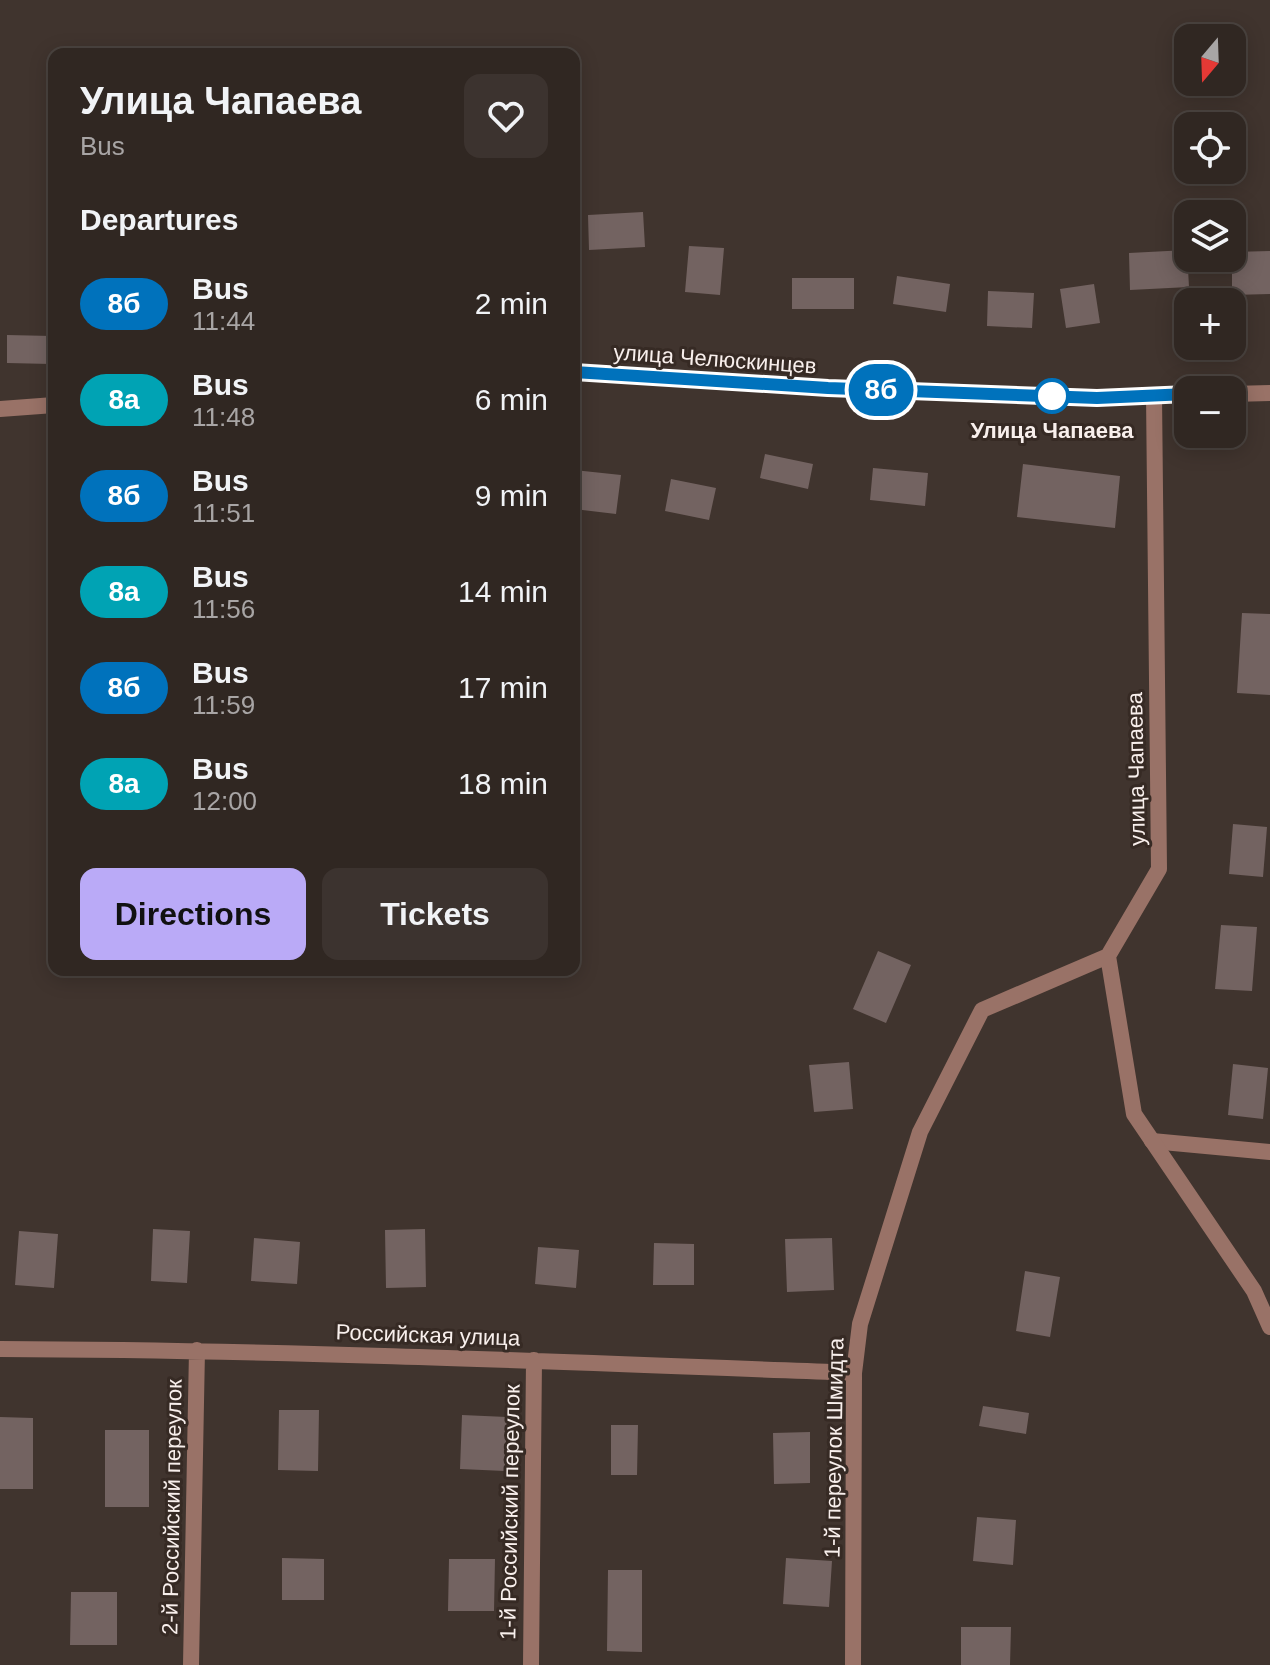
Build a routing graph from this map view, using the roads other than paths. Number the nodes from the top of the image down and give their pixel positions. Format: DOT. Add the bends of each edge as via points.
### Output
graph roads {
  1 [pos="580,372"];
  2 [pos="1270,393"];
  3 [pos="1174,394"];
  4 [pos="1246,394"];
  5 [pos="1154,395"];
  6 [pos="48,405"];
  7 [pos="0,409"];
  8 [pos="1108,956"];
  9 [pos="1152,1141"];
  10 [pos="1270,1152"];
  11 [pos="1270,1327"];
  12 [pos="0,1349"];
  13 [pos="197,1350"];
  14 [pos="534,1360"];
  15 [pos="854,1373"];
  16 [pos="191,1665"];
  17 [pos="531,1665"];
  18 [pos="853,1665"];
  1 -- 5 [label="street, улица Челюскинцев" via="828,388 1097,398"];
  2 -- 4 [label="street"];
  3 -- 5 [label="street, улица Челюскинцев"];
  5 -- 8 [label="street, улица Чапаева" via="1159,869"];
  6 -- 7 [label="street"];
  8 -- 9 [label="street" via="1134,1114"];
  8 -- 15 [label="street, 1-й переулок Шмидта" via="982,1010 920,1132 860,1324"];
  9 -- 10 [label="street"];
  9 -- 11 [label="street" via="1254,1291"];
  12 -- 13 [label="street, Российская улица"];
  13 -- 14 [label="street, Российская улица"];
  13 -- 16 [label="street, 2-й Российский переулок"];
  14 -- 15 [label="street, Российская улица"];
  14 -- 17 [label="street, 1-й Российский переулок"];
  15 -- 18 [label="street, 1-й переулок Шмидта"];
}
